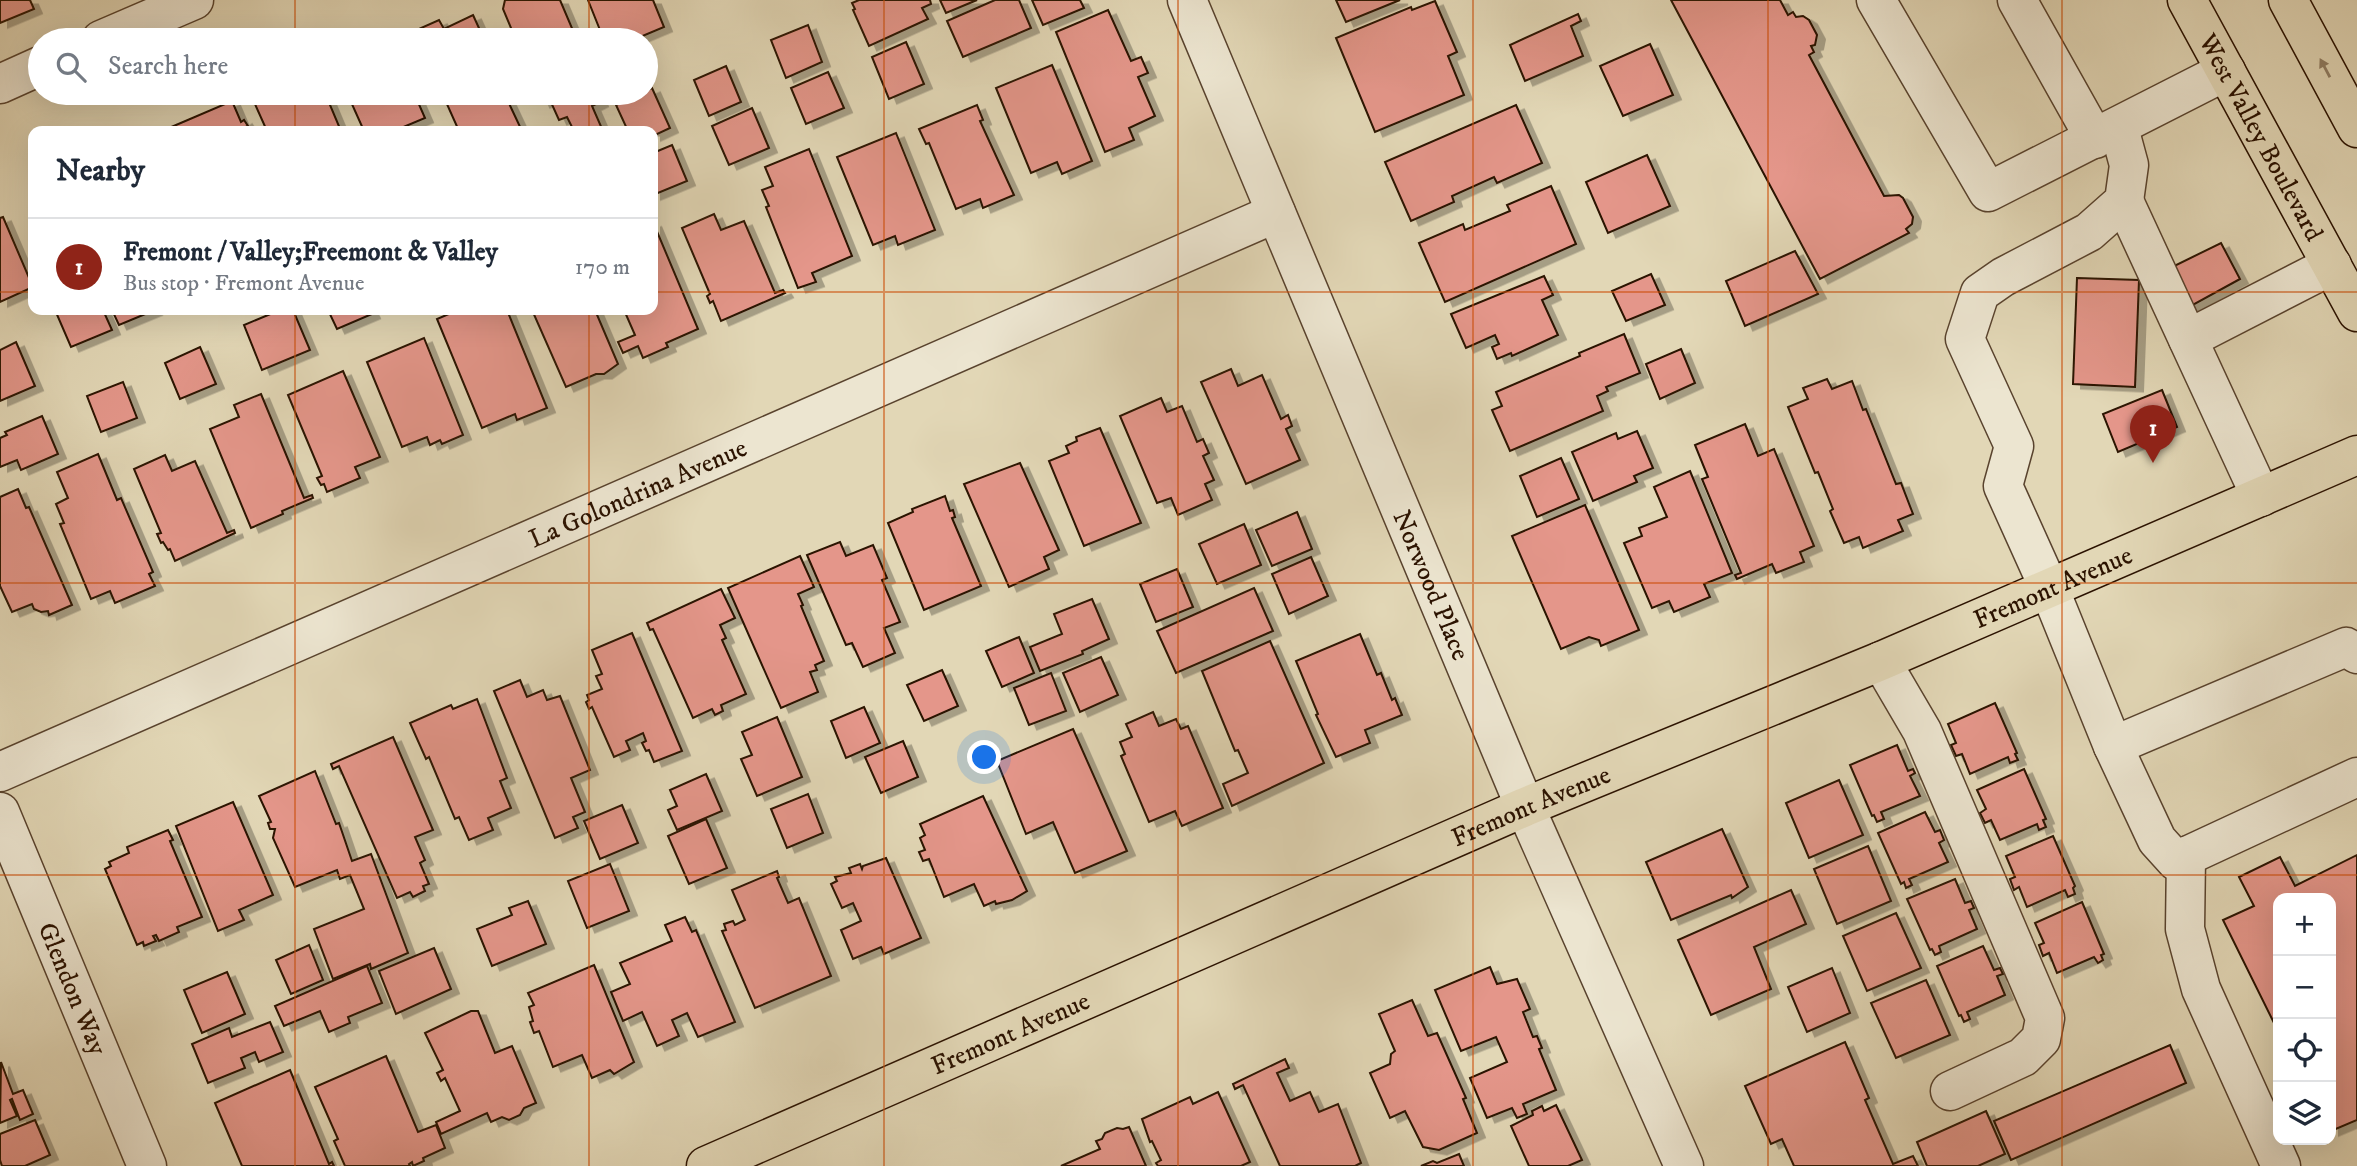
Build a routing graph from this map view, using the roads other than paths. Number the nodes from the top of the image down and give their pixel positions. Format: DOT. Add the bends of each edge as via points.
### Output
graph roads {
  1 [pos="194,0"];
  2 [pos="1187,0"];
  3 [pos="1876,0"];
  4 [pos="2017,0"];
  5 [pos="2187,0"];
  6 [pos="2288,0"];
  7 [pos="129,28"];
  8 [pos="28,71"];
  9 [pos="2226,71"];
  10 [pos="0,84"];
  11 [pos="2357,128"];
  12 [pos="2107,133"];
  13 [pos="2124,201"];
  14 [pos="1276,213"];
  15 [pos="2332,265"];
  16 [pos="2357,312"];
  17 [pos="2188,339"];
  18 [pos="2357,455"];
  19 [pos="2261,497"];
  20 [pos="2049,588"];
  21 [pos="2357,654"];
  22 [pos="1881,661"];
  23 [pos="2113,746"];
  24 [pos="0,772"];
  25 [pos="2357,776"];
  26 [pos="1525,807"];
  27 [pos="0,812"];
  28 [pos="2186,856"];
  29 [pos="1950,1091"];
  30 [pos="147,1166"];
  31 [pos="706,1166"];
  32 [pos="1684,1166"];
  33 [pos="2281,1166"];
  1 -- 7 [label="street"];
  2 -- 14 [label="street, Norwood Place"];
  3 -- 12 [label="street" via="1988,192"];
  4 -- 12 [label="street"];
  5 -- 9 [label="main road, West Valley Boulevard"];
  11 -- 6 [label="main road, one-way"];
  8 -- 10 [label="street"];
  9 -- 12 [label="street"];
  9 -- 15 [label="main road, West Valley Boulevard"];
  12 -- 13 [label="street" via="2129,165"];
  13 -- 17 [label="street"];
  13 -- 20 [label="street" via="2089,232 1980,293 1965,339 2014,446 2003,486"];
  14 -- 24 [label="street, La Golondrina Avenue"];
  14 -- 26 [label="street, Norwood Place"];
  15 -- 16 [label="main road, West Valley Boulevard"];
  15 -- 17 [label="street"];
  17 -- 19 [label="street"];
  18 -- 19 [label="main road, Fremont Avenue"];
  19 -- 20 [label="main road, Fremont Avenue"];
  20 -- 22 [label="main road, Fremont Avenue"];
  20 -- 23 [label="street"];
  21 -- 23 [label="street" via="2346,647"];
  22 -- 26 [label="main road, Fremont Avenue"];
  22 -- 29 [label="street" via="1922,731 2045,1018 2041,1039 2023,1057"];
  23 -- 28 [label="street" via="2157,839 2175,861"];
  25 -- 28 [label="street"];
  26 -- 31 [label="main road, Fremont Avenue"];
  26 -- 32 [label="street, Norwood Place"];
  27 -- 30 [label="street, Glendon Way"];
  28 -- 33 [label="street" via="2185,929 2201,989"];
}
